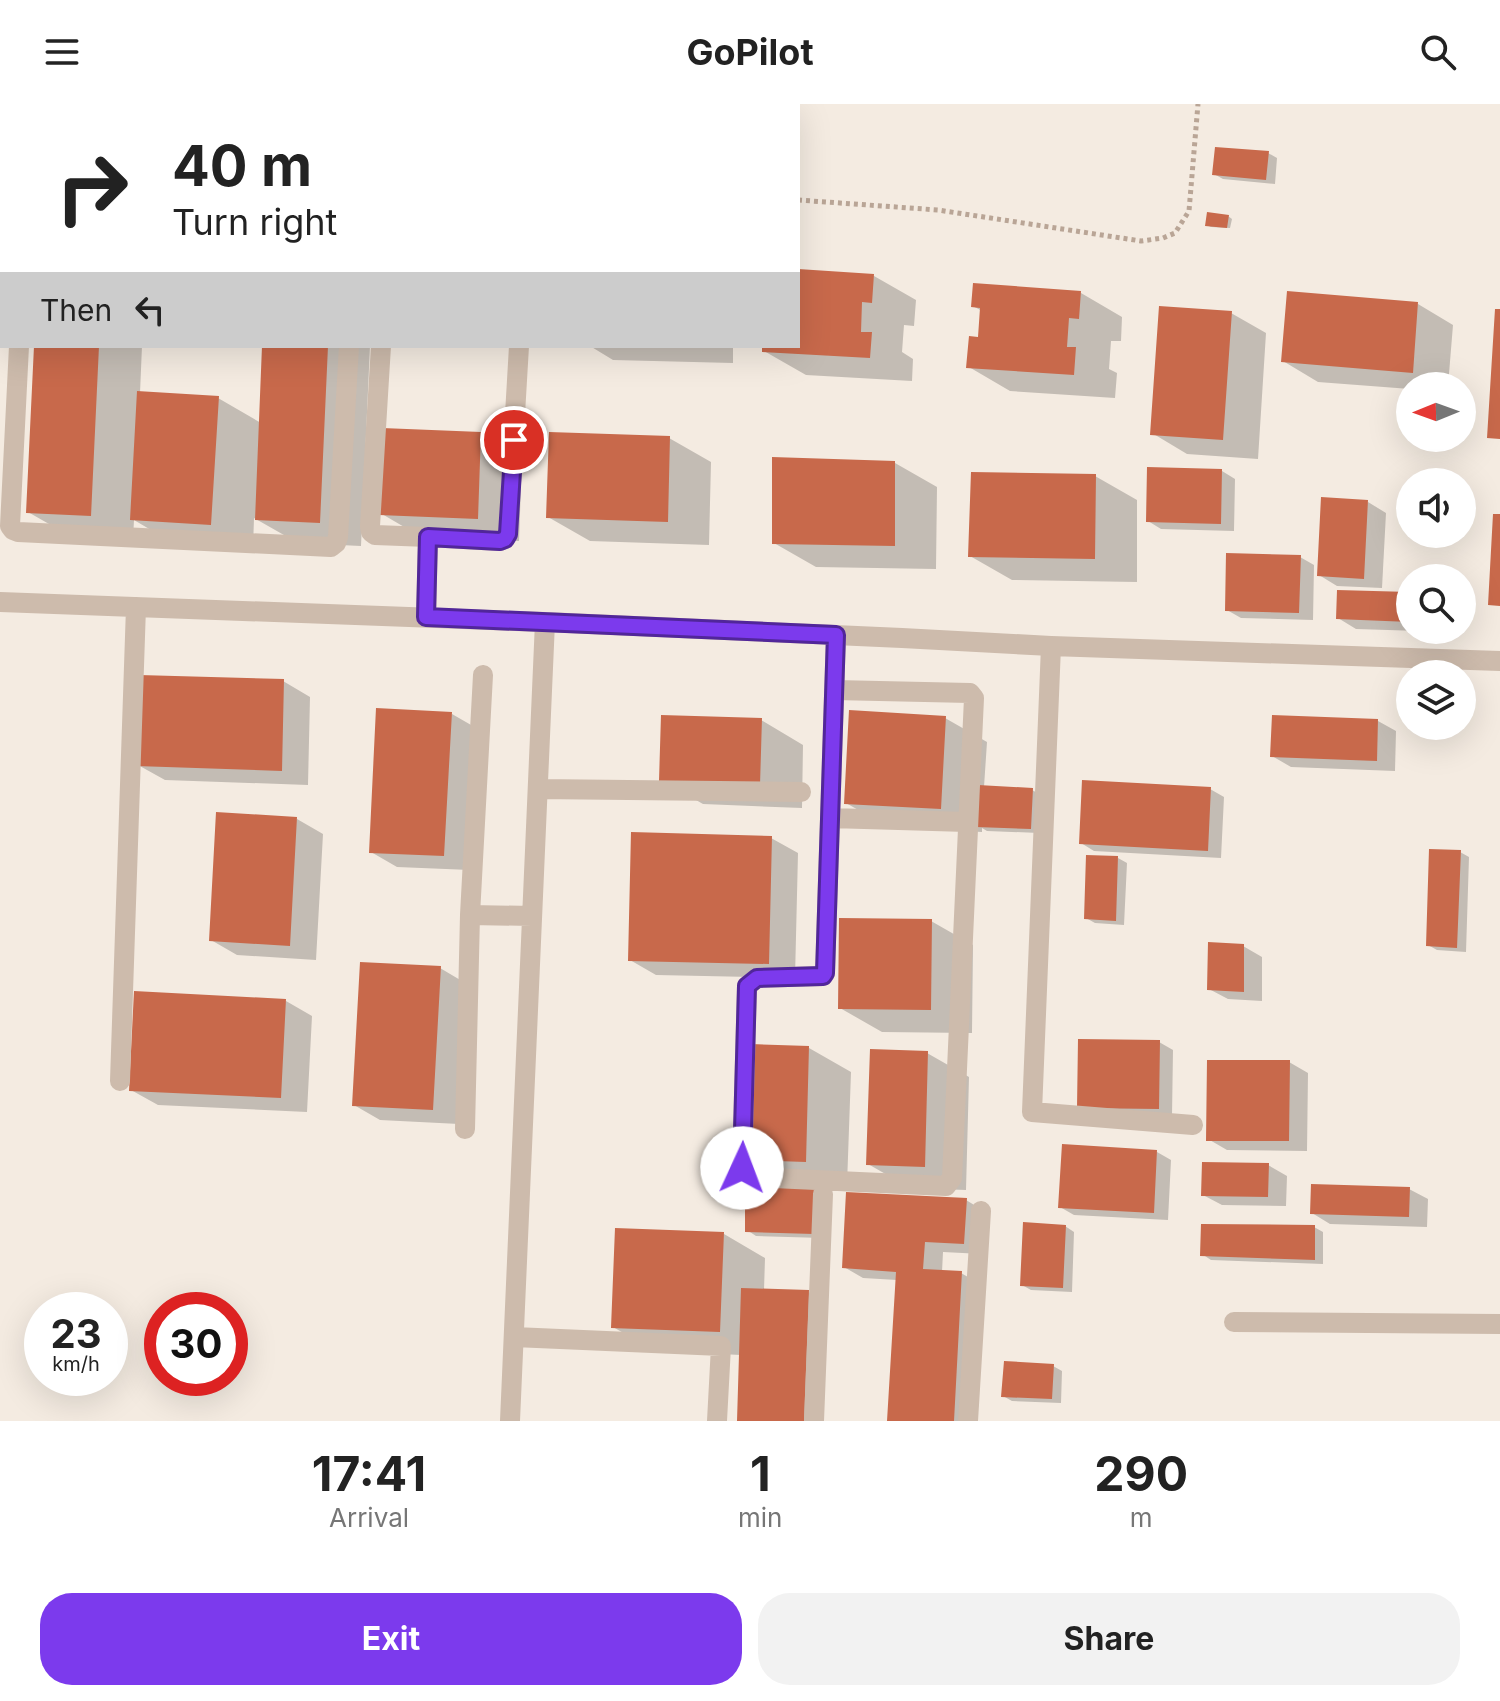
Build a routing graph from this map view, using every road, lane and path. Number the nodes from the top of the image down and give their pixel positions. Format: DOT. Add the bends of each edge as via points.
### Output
graph roads {
  1 [pos="1198,104"];
  2 [pos="800,200"];
  3 [pos="19,348"];
  4 [pos="349,348"];
  5 [pos="381,348"];
  6 [pos="519,348"];
  7 [pos="428,537"];
  8 [pos="0,602"];
  9 [pos="136,607"];
  10 [pos="426,617"];
  11 [pos="545,622"];
  12 [pos="836,635"];
  13 [pos="1051,646"];
  14 [pos="1500,661"];
  15 [pos="483,675"];
  16 [pos="834,690"];
  17 [pos="538,789"];
  18 [pos="801,792"];
  19 [pos="830,818"];
  20 [pos="967,822"];
  21 [pos="470,915"];
  22 [pos="532,916"];
  23 [pos="120,1081"];
  24 [pos="1193,1125"];
  25 [pos="465,1129"];
  26 [pos="823,1194"];
  27 [pos="981,1211"];
  28 [pos="1234,1322"];
  29 [pos="1500,1324"];
  30 [pos="514,1337"];
  31 [pos="510,1421"];
  32 [pos="717,1421"];
  33 [pos="814,1421"];
  34 [pos="968,1421"];
  1 -- 2 [label="path" via="1189,211 1175,233 1163,238 1141,241 938,210"];
  3 -- 4 [label="street" via="13,530 331,547 338,537"];
  5 -- 7 [label="street" via="371,532"];
  6 -- 7 [label="street" via="508,534 500,541"];
  7 -- 10 [label="street"];
  8 -- 9 [label="street"];
  9 -- 10 [label="street"];
  9 -- 23 [label="street"];
  10 -- 11 [label="street"];
  11 -- 12 [label="street"];
  11 -- 17 [label="street"];
  12 -- 13 [label="street"];
  12 -- 16 [label="street"];
  13 -- 14 [label="street"];
  13 -- 24 [label="street" via="1032,1112"];
  15 -- 21 [label="street"];
  16 -- 19 [label="street"];
  16 -- 20 [label="street" via="973,695"];
  17 -- 18 [label="street"];
  17 -- 22 [label="street"];
  19 -- 20 [label="street"];
  19 -- 20 [label="street" via="825,973 757,978 747,986 742,1168 749,1177 950,1183"];
  21 -- 22 [label="street"];
  21 -- 25 [label="street"];
  22 -- 30 [label="street"];
  26 -- 33 [label="street"];
  27 -- 34 [label="street"];
  28 -- 29 [label="street"];
  30 -- 31 [label="street"];
  30 -- 32 [label="street" via="721,1346"];
}
